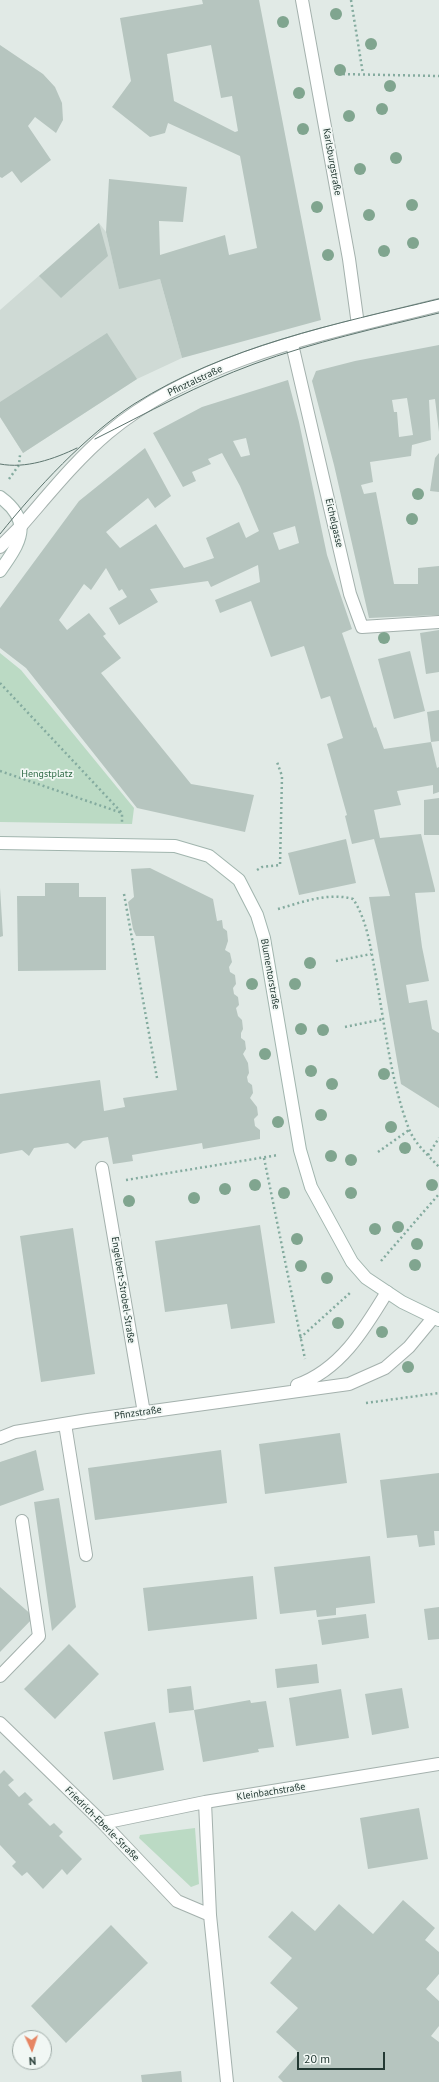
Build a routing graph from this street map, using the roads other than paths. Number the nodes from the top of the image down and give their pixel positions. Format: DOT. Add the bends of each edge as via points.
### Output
graph roads {
  1 [pos="302,0"];
  2 [pos="439,305"];
  3 [pos="358,325"];
  4 [pos="292,344"];
  5 [pos="0,496"];
  6 [pos="21,526"];
  7 [pos="0,547"];
  8 [pos="0,571"];
  9 [pos="439,622"];
  10 [pos="0,843"];
  11 [pos="102,1168"];
  12 [pos="387,1292"];
  13 [pos="436,1319"];
  14 [pos="277,1392"];
  15 [pos="144,1413"];
  16 [pos="65,1424"];
  17 [pos="0,1438"];
  18 [pos="22,1521"];
  19 [pos="86,1555"];
  20 [pos="0,1676"];
  21 [pos="0,1723"];
  22 [pos="439,1764"];
  23 [pos="205,1802"];
  24 [pos="103,1823"];
  25 [pos="210,1915"];
  26 [pos="227,2082"];
  1 -- 3 [label="street, Karlsburgstraße" via="349,259"];
  2 -- 3 [label="street, Pfinztalstraße"];
  3 -- 4 [label="street, Pfinztalstraße"];
  4 -- 6 [label="street, Pfinztalstraße" via="207,374 173,390 138,412 109,432 84,454"];
  4 -- 9 [label="street, Eichelgasse" via="350,594 362,627"];
  5 -- 6 [label="street" via="16,514"];
  6 -- 7 [label="street"];
  6 -- 8 [label="street, Pfinztalstraße" via="20,540"];
  10 -- 12 [label="street, Blumentorstraße" via="175,846 209,856 239,880 257,915 264,938 300,1150 311,1188 352,1262 366,1278"];
  11 -- 15 [label="street, Engelbert-Strobel-Straße"];
  12 -- 13 [label="street, Pfinzstraße"];
  12 -- 14 [label="street, Pfinzstraße" via="358,1338 337,1361 310,1381"];
  13 -- 14 [label="street, Pfinzstraße" via="385,1368 349,1384"];
  14 -- 15 [label="street, Pfinzstraße"];
  15 -- 16 [label="street, Pfinzstraße"];
  16 -- 17 [label="street, Pfinzstraße" via="16,1432"];
  16 -- 19 [label="street"];
  18 -- 20 [label="street" via="39,1636"];
  21 -- 24 [label="street, Friedrich-Eberle-Straße"];
  22 -- 23 [label="street, Kleinbachstraße"];
  23 -- 24 [label="street, Kleinbachstraße"];
  23 -- 25 [label="street"];
  24 -- 25 [label="street, Friedrich-Eberle-Straße" via="177,1901"];
  25 -- 26 [label="street"];
}
